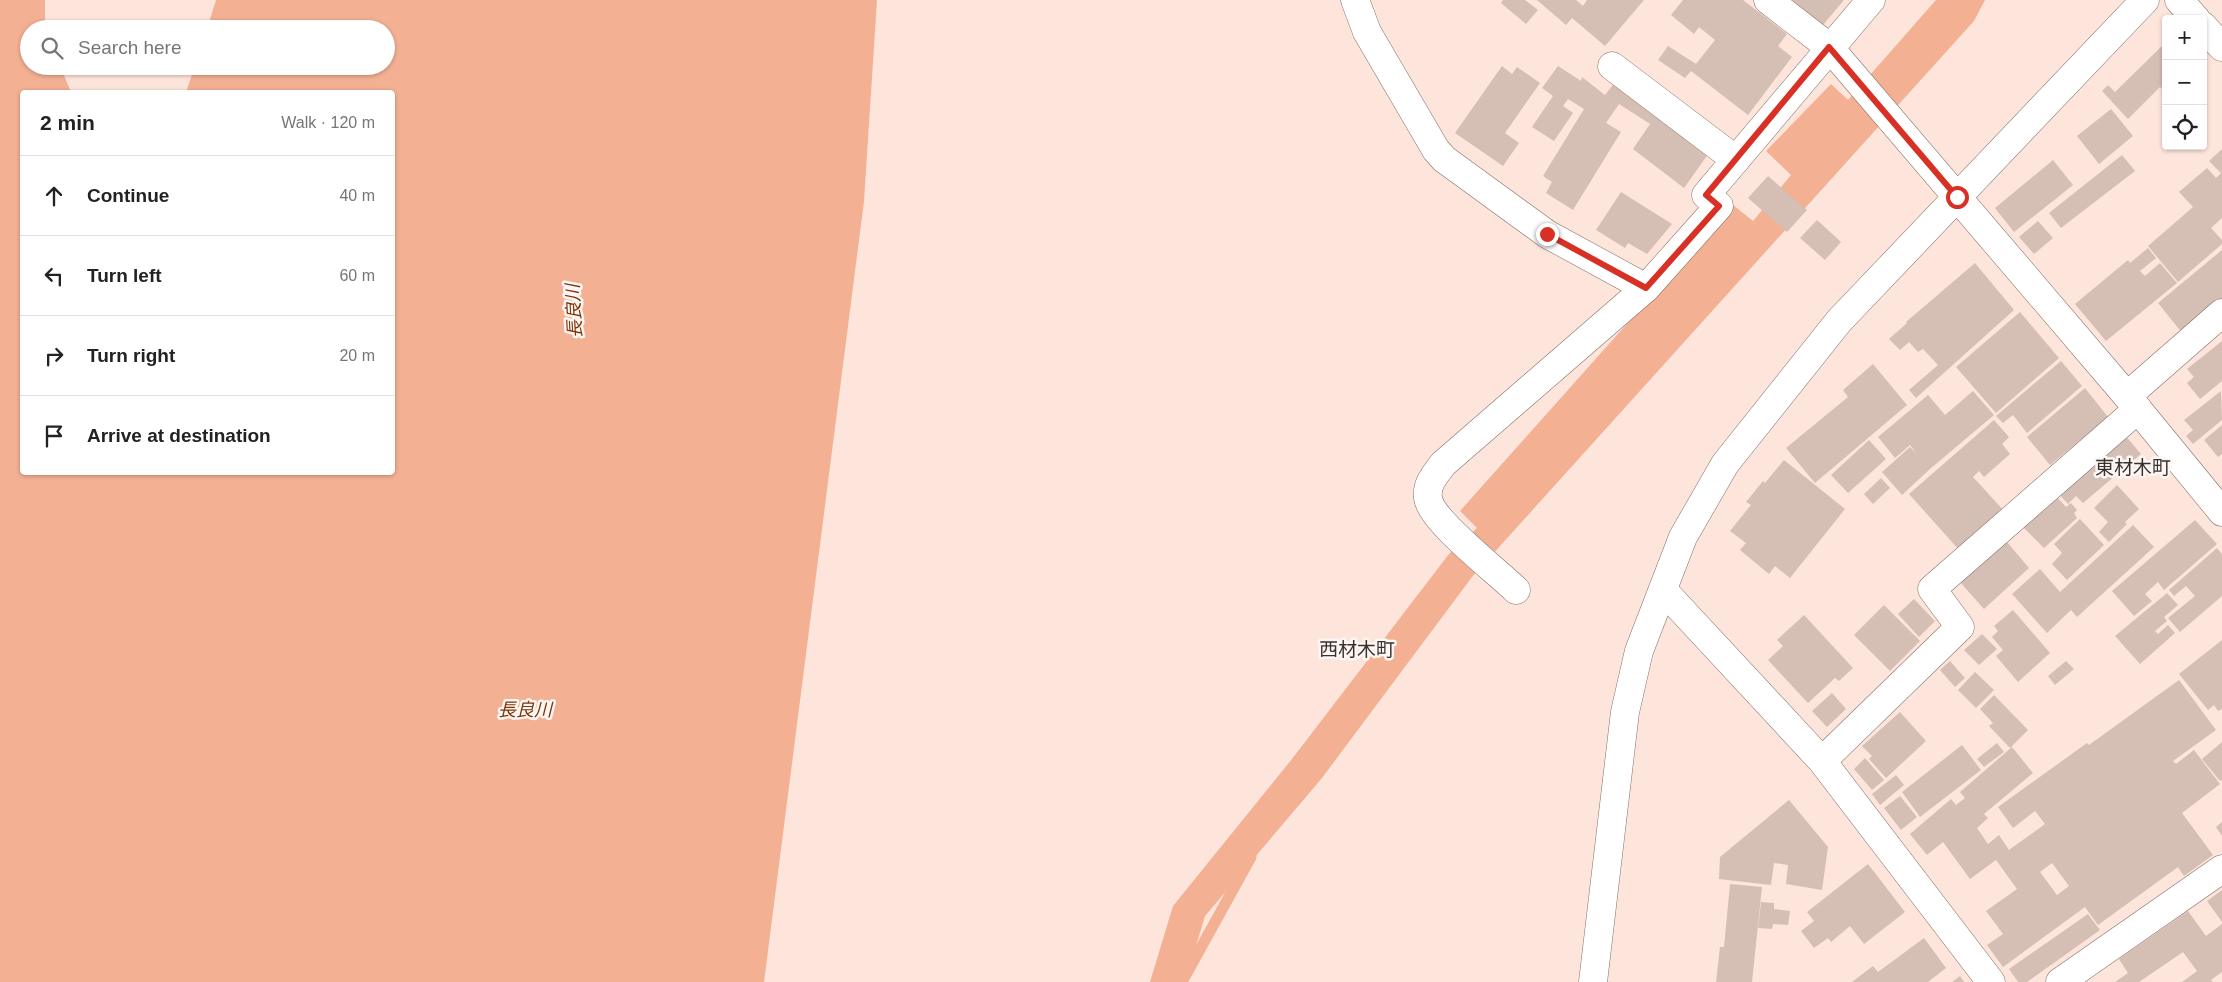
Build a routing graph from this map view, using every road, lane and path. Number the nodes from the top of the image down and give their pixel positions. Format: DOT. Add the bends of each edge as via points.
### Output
graph roads {
  1 [pos="1355,0"];
  2 [pos="1768,0"];
  3 [pos="1870,0"];
  4 [pos="2145,0"];
  5 [pos="2179,0"];
  6 [pos="2192,15"];
  7 [pos="2207,30"];
  8 [pos="1829,47"];
  9 [pos="2222,47"];
  10 [pos="1612,66"];
  11 [pos="1736,160"];
  12 [pos="1957,197"];
  13 [pos="1646,288"];
  14 [pos="2222,313"];
  15 [pos="2133,402"];
  16 [pos="2222,512"];
  17 [pos="1511,586"];
  18 [pos="1664,591"];
  19 [pos="1822,761"];
  20 [pos="2222,869"];
  21 [pos="1593,982"];
  22 [pos="1991,982"];
  23 [pos="2060,982"];
  1 -- 13 [label="street" via="1367,32 1444,159 1547,234"];
  2 -- 8 [label="street"];
  3 -- 8 [label="street"];
  4 -- 12 [label="street"];
  5 -- 6 [label="street"];
  7 -- 9 [label="street"];
  8 -- 11 [label="street"];
  8 -- 12 [label="street"];
  10 -- 11 [label="street"];
  11 -- 13 [label="street" via="1706,195 1719,206"];
  12 -- 15 [label="street"];
  12 -- 18 [label="street" via="1839,321 1725,464 1683,537"];
  13 -- 17 [label="street" via="1443,464 1429,483 1428,500 1437,516"];
  14 -- 15 [label="street"];
  15 -- 16 [label="street"];
  15 -- 19 [label="street" via="1932,589 1960,627"];
  18 -- 19 [label="street"];
  18 -- 21 [label="street" via="1639,651 1625,712"];
  19 -- 22 [label="street"];
  20 -- 23 [label="street"];
}
